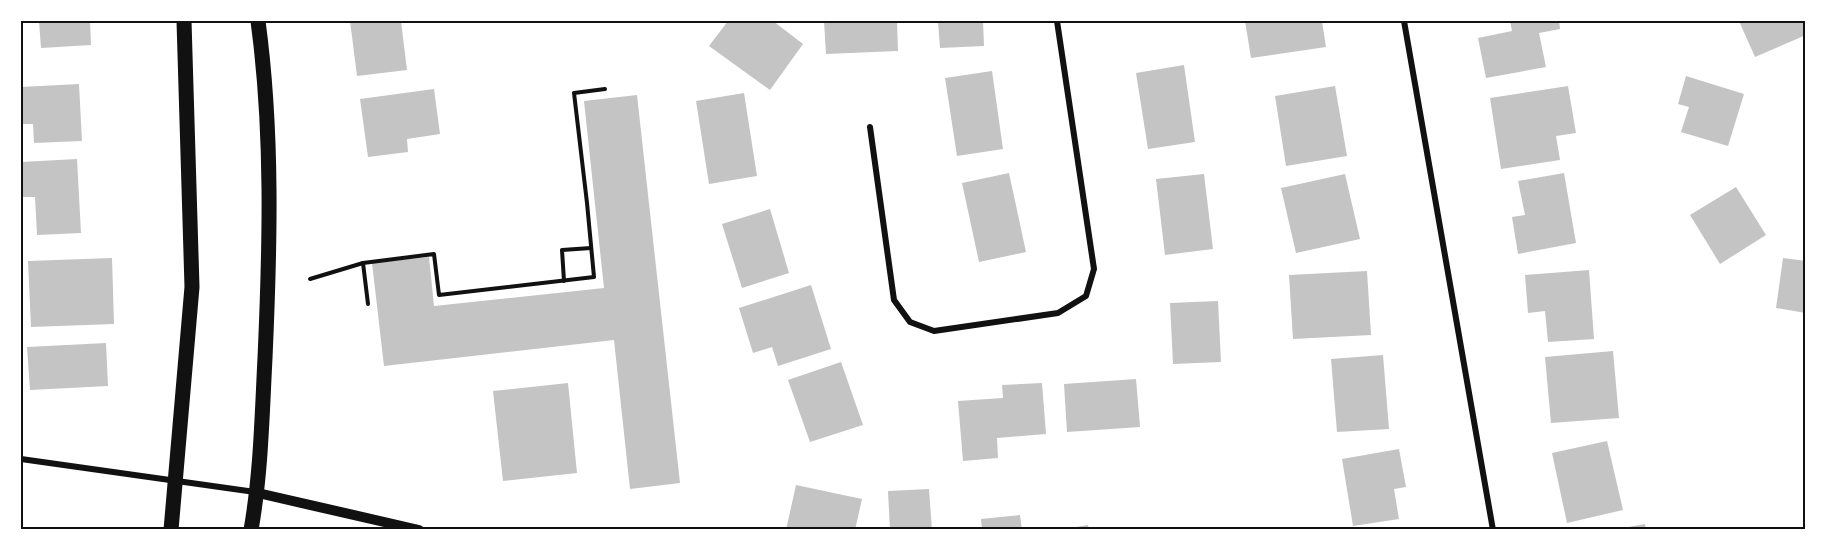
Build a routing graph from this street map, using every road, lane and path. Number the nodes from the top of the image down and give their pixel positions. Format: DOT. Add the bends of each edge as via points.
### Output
graph roads {
  1 [pos="184,21"];
  2 [pos="258,21"];
  3 [pos="1056,21"];
  4 [pos="1404,21"];
  5 [pos="605,89"];
  6 [pos="870,127"];
  7 [pos="591,248"];
  8 [pos="363,263"];
  9 [pos="310,279"];
  10 [pos="564,281"];
  11 [pos="368,304"];
  12 [pos="21,459"];
  13 [pos="176,480"];
  14 [pos="258,493"];
  15 [pos="171,530"];
  16 [pos="251,530"];
  17 [pos="419,530"];
  18 [pos="1493,530"];
  1 -- 13 [label="main road" via="192,287"];
  2 -- 14 [label="main road" via="270,246"];
  3 -- 6 [label="street" via="1094,269 1086,296 1058,313 934,331 910,322 894,300"];
  4 -- 18 [label="street"];
  5 -- 7 [label="path" via="574,93"];
  7 -- 10 [label="path" via="594,277"];
  7 -- 10 [label="path" via="562,250"];
  8 -- 9 [label="path"];
  8 -- 10 [label="path" via="434,254 439,296"];
  8 -- 11 [label="path"];
  12 -- 13 [label="street"];
  13 -- 14 [label="street"];
  13 -- 15 [label="main road"];
  14 -- 16 [label="main road"];
  14 -- 17 [label="street"];
}
